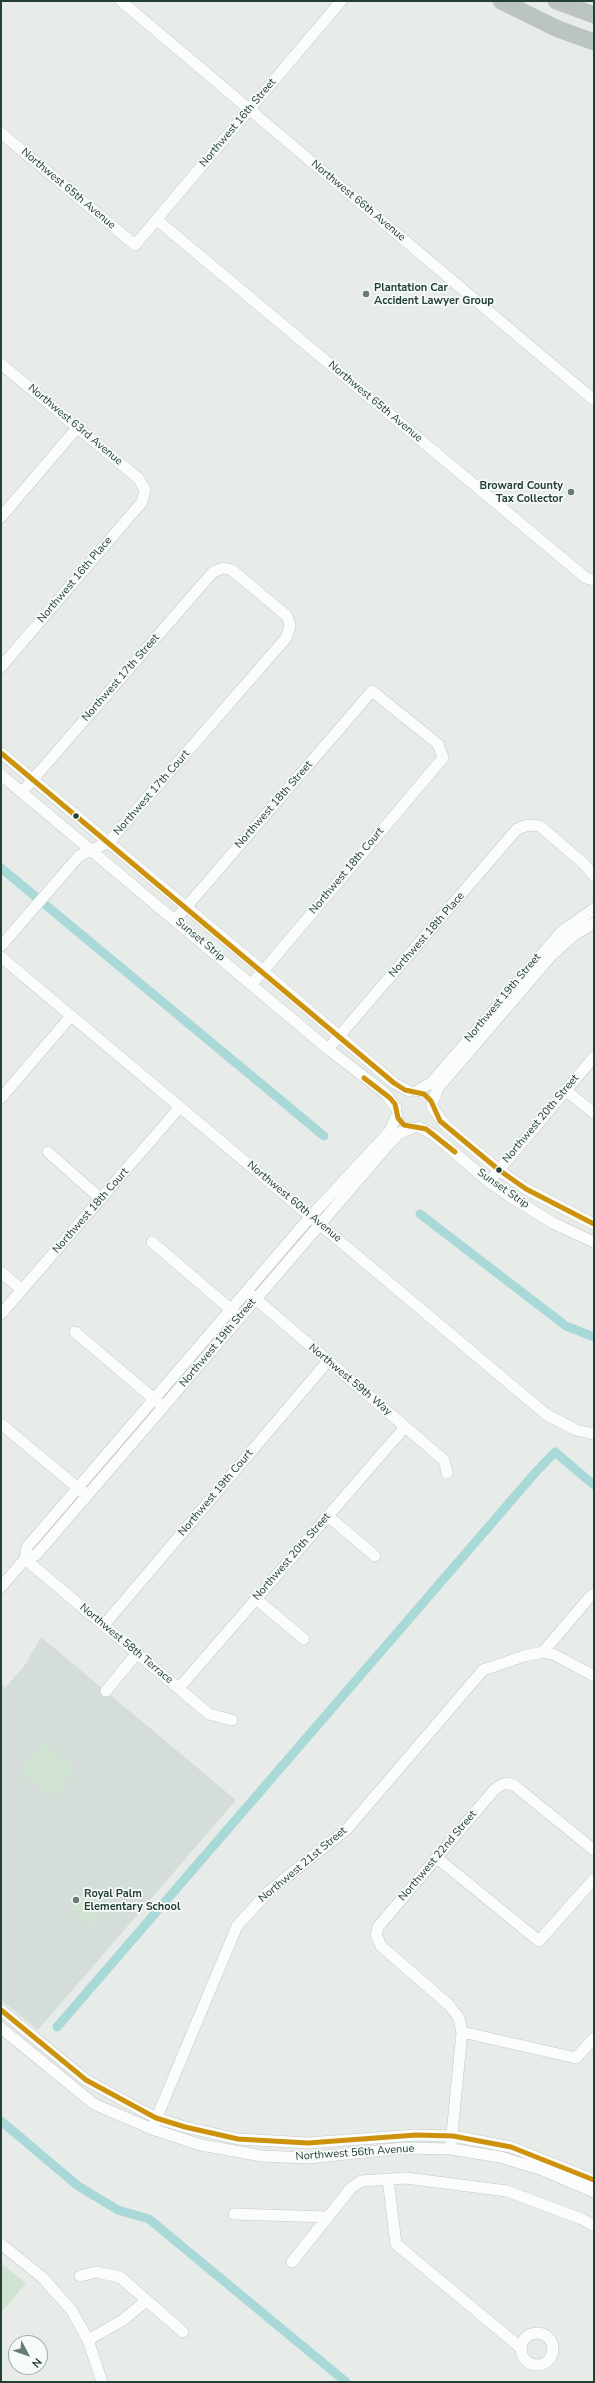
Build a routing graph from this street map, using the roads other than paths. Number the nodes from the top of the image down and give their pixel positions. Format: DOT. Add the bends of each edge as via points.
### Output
graph roads {
  1 [pos="121,1"];
  2 [pos="341,1"];
  3 [pos="556,1"];
  4 [pos="507,4"];
  5 [pos="594,15"];
  6 [pos="594,33"];
  7 [pos="594,42"];
  8 [pos="249,110"];
  9 [pos="1,133"];
  10 [pos="157,220"];
  11 [pos="135,245"];
  12 [pos="1,365"];
  13 [pos="594,400"];
  14 [pos="78,428"];
  15 [pos="145,490"];
  16 [pos="1,517"];
  17 [pos="594,580"];
  18 [pos="290,626"];
  19 [pos="1,667"];
  20 [pos="1,753"];
  21 [pos="443,758"];
  22 [pos="1,775"];
  23 [pos="33,780"];
  24 [pos="22,792"];
  25 [pos="109,842"];
  26 [pos="91,850"];
  27 [pos="594,876"];
  28 [pos="186,907"];
  29 [pos="594,909"];
  30 [pos="175,920"];
  31 [pos="594,923"];
  32 [pos="1,946"];
  33 [pos="1,957"];
  34 [pos="263,971"];
  35 [pos="252,984"];
  36 [pos="71,1016"];
  37 [pos="340,1036"];
  38 [pos="328,1049"];
  39 [pos="594,1057"];
  40 [pos="565,1090"];
  41 [pos="413,1091"];
  42 [pos="1,1098"];
  43 [pos="432,1106"];
  44 [pos="180,1107"];
  45 [pos="396,1112"];
  46 [pos="594,1113"];
  47 [pos="415,1127"];
  48 [pos="48,1152"];
  49 [pos="499,1170"];
  50 [pos="488,1182"];
  51 [pos="101,1199"];
  52 [pos="311,1216"];
  53 [pos="320,1224"];
  54 [pos="594,1224"];
  55 [pos="152,1242"];
  56 [pos="594,1242"];
  57 [pos="1,1272"];
  58 [pos="22,1290"];
  59 [pos="246,1291"];
  60 [pos="256,1299"];
  61 [pos="230,1309"];
  62 [pos="1,1314"];
  63 [pos="239,1318"];
  64 [pos="75,1332"];
  65 [pos="328,1361"];
  66 [pos="155,1399"];
  67 [pos="164,1407"];
  68 [pos="1,1424"];
  69 [pos="405,1427"];
  70 [pos="594,1434"];
  71 [pos="446,1473"];
  72 [pos="83,1492"];
  73 [pos="328,1516"];
  74 [pos="375,1556"];
  75 [pos="25,1559"];
  76 [pos="2,1585"];
  77 [pos="594,1594"];
  78 [pos="256,1599"];
  79 [pos="104,1625"];
  80 [pos="304,1639"];
  81 [pos="543,1652"];
  82 [pos="137,1653"];
  83 [pos="594,1676"];
  84 [pos="179,1688"];
  85 [pos="106,1691"];
  86 [pos="232,1720"];
  87 [pos="594,1850"];
  88 [pos="437,1858"];
  89 [pos="594,1879"];
  90 [pos="1,2010"];
  91 [pos="1,2028"];
  92 [pos="462,2032"];
  93 [pos="594,2038"];
  94 [pos="156,2118"];
  95 [pos="152,2129"];
  96 [pos="452,2136"];
  97 [pos="451,2149"];
  98 [pos="388,2179"];
  99 [pos="594,2180"];
  100 [pos="594,2192"];
  101 [pos="234,2214"];
  102 [pos="328,2217"];
  103 [pos="594,2226"];
  104 [pos="1,2244"];
  105 [pos="292,2262"];
  106 [pos="80,2276"];
  107 [pos="146,2300"];
  108 [pos="183,2332"];
  109 [pos="88,2340"];
  110 [pos="521,2351"];
  111 [pos="102,2382"];
  1 -- 8 [label="street, Northwest 66th Avenue"];
  2 -- 8 [label="street, Northwest 16th Street"];
  3 -- 5 [label="highway"];
  4 -- 6 [label="highway"];
  4 -- 7 [label="highway" via="558,29"];
  8 -- 10 [label="street, Northwest 16th Street"];
  8 -- 13 [label="street, Northwest 66th Avenue"];
  9 -- 11 [label="street, Northwest 65th Avenue"];
  10 -- 11 [label="street, Northwest 16th Street"];
  10 -- 17 [label="street, Northwest 65th Avenue" via="586,578"];
  12 -- 14 [label="street, Northwest 63rd Avenue"];
  14 -- 15 [label="street, Northwest 63rd Avenue" via="139,479"];
  14 -- 16 [label="street"];
  15 -- 19 [label="street, Northwest 16th Place" via="142,502"];
  18 -- 23 [label="street, Northwest 17th Street" via="287,616 232,570 223,568 213,572"];
  18 -- 25 [label="street, Northwest 17th Court" via="286,638"];
  20 -- 23 [label="street, Sunset Strip"];
  21 -- 28 [label="street, Northwest 18th Street" via="438,744 372,691"];
  21 -- 34 [label="street, Northwest 18th Court"];
  22 -- 24 [label="street, Sunset Strip"];
  23 -- 24 [label="street, Northwest 17th Street"];
  23 -- 25 [label="street, Sunset Strip"];
  24 -- 26 [label="street, Sunset Strip"];
  25 -- 26 [label="street, Northwest 17th Court"];
  25 -- 28 [label="street, Sunset Strip"];
  26 -- 30 [label="street, Sunset Strip"];
  26 -- 32 [label="street, Northwest 17th Court" via="79,856"];
  27 -- 37 [label="street, Northwest 18th Place" via="584,864 540,826 528,824 517,829"];
  28 -- 30 [label="street, Northwest 18th Street"];
  28 -- 34 [label="street, Sunset Strip"];
  29 -- 41 [label="street, Northwest 19th Street" via="562,931 431,1082"];
  30 -- 35 [label="street, Sunset Strip"];
  31 -- 43 [label="street, Northwest 19th Street" via="574,935 551,956 438,1088"];
  33 -- 36 [label="street, Northwest 60th Avenue"];
  34 -- 35 [label="street, Northwest 18th Court"];
  34 -- 37 [label="street, Sunset Strip"];
  35 -- 38 [label="street, Sunset Strip"];
  36 -- 42 [label="street"];
  36 -- 44 [label="street, Northwest 60th Avenue"];
  37 -- 38 [label="street, Northwest 18th Place"];
  37 -- 41 [label="street, Sunset Strip" via="394,1083"];
  38 -- 45 [label="street, Sunset Strip" via="385,1093"];
  39 -- 40 [label="street, Northwest 20th Street"];
  40 -- 46 [label="street"];
  40 -- 49 [label="street, Northwest 20th Street"];
  41 -- 43 [label="street" via="428,1097"];
  41 -- 45 [label="street" via="401,1096"];
  43 -- 47 [label="street" via="428,1120"];
  43 -- 49 [label="street, Sunset Strip" via="445,1126"];
  44 -- 51 [label="street, Northwest 18th Court"];
  44 -- 52 [label="street, Northwest 60th Avenue"];
  45 -- 47 [label="street" via="404,1124"];
  45 -- 52 [label="street, Northwest 19th Street" via="387,1134"];
  47 -- 50 [label="street, Sunset Strip" via="434,1134"];
  47 -- 53 [label="street, Northwest 19th Street" via="399,1134"];
  48 -- 51 [label="street"];
  49 -- 50 [label="street, Northwest 20th Street"];
  49 -- 54 [label="street, Sunset Strip" via="526,1189"];
  50 -- 56 [label="street, Sunset Strip" via="553,1223"];
  51 -- 58 [label="street, Northwest 18th Court"];
  52 -- 53 [label="street, Northwest 60th Avenue"];
  52 -- 59 [label="street, Northwest 19th Street"];
  53 -- 60 [label="street, Northwest 19th Street"];
  53 -- 70 [label="street, Northwest 60th Avenue" via="547,1415 576,1430"];
  55 -- 61 [label="street"];
  57 -- 58 [label="street"];
  58 -- 62 [label="street, Northwest 18th Court"];
  59 -- 60 [label="street, Northwest 59th Way"];
  59 -- 61 [label="street, Northwest 19th Street"];
  60 -- 63 [label="street, Northwest 19th Street"];
  60 -- 65 [label="street, Northwest 59th Way"];
  61 -- 63 [label="street"];
  61 -- 66 [label="street, Northwest 19th Street"];
  63 -- 67 [label="street, Northwest 19th Street"];
  64 -- 66 [label="street"];
  65 -- 69 [label="street, Northwest 59th Way"];
  65 -- 79 [label="street, Northwest 19th Court"];
  66 -- 67 [label="street"];
  66 -- 72 [label="street, Northwest 19th Street"];
  67 -- 72 [label="street, Northwest 19th Street"];
  68 -- 72 [label="street"];
  69 -- 71 [label="street, Northwest 59th Way" via="444,1460"];
  69 -- 73 [label="street, Northwest 20th Street"];
  72 -- 75 [label="street, Northwest 19th Street" via="36,1555"];
  73 -- 74 [label="street"];
  73 -- 78 [label="street, Northwest 20th Street"];
  75 -- 76 [label="street, Northwest 19th Street"];
  75 -- 79 [label="street, Northwest 58th Terrace"];
  77 -- 81 [label="street"];
  78 -- 80 [label="street"];
  78 -- 84 [label="street, Northwest 20th Street"];
  79 -- 82 [label="street, Northwest 58th Terrace"];
  81 -- 83 [label="street" via="555,1655"];
  81 -- 94 [label="street, Northwest 21st Street" via="483,1670 347,1829 268,1892 237,1926"];
  82 -- 84 [label="street, Northwest 58th Terrace"];
  82 -- 85 [label="street"];
  84 -- 86 [label="street, Northwest 58th Terrace" via="209,1714"];
  87 -- 88 [label="street, Northwest 22nd Street" via="515,1786 507,1783 494,1790"];
  88 -- 89 [label="street" via="539,1941"];
  88 -- 92 [label="street, Northwest 22nd Street" via="378,1927 376,1935 381,1946 449,2005 459,2018"];
  90 -- 94 [label="street, Northwest 56th Avenue" via="86,2080"];
  91 -- 95 [label="street, Northwest 56th Avenue" via="94,2104"];
  92 -- 93 [label="street" via="576,2058"];
  92 -- 96 [label="street"];
  94 -- 95 [label="street, Northwest 21st Street"];
  94 -- 96 [label="street, Northwest 56th Avenue" via="207,2133 245,2140 308,2143 416,2135"];
  95 -- 97 [label="street, Northwest 56th Avenue" via="201,2145 262,2156 309,2158 403,2148"];
  96 -- 97 [label="street"];
  96 -- 99 [label="street, Northwest 56th Avenue" via="511,2147"];
  97 -- 100 [label="street, Northwest 56th Avenue" via="500,2157 540,2169"];
  98 -- 102 [label="street" via="361,2181 351,2188"];
  98 -- 103 [label="street" via="406,2178 506,2191 582,2219"];
  98 -- 110 [label="street" via="396,2244"];
  101 -- 102 [label="street"];
  102 -- 105 [label="street"];
  104 -- 109 [label="street" via="43,2278 72,2311"];
  106 -- 107 [label="street" via="96,2272 120,2277"];
  107 -- 108 [label="street"];
  107 -- 109 [label="street" via="123,2320"];
  109 -- 111 [label="street"];
}
